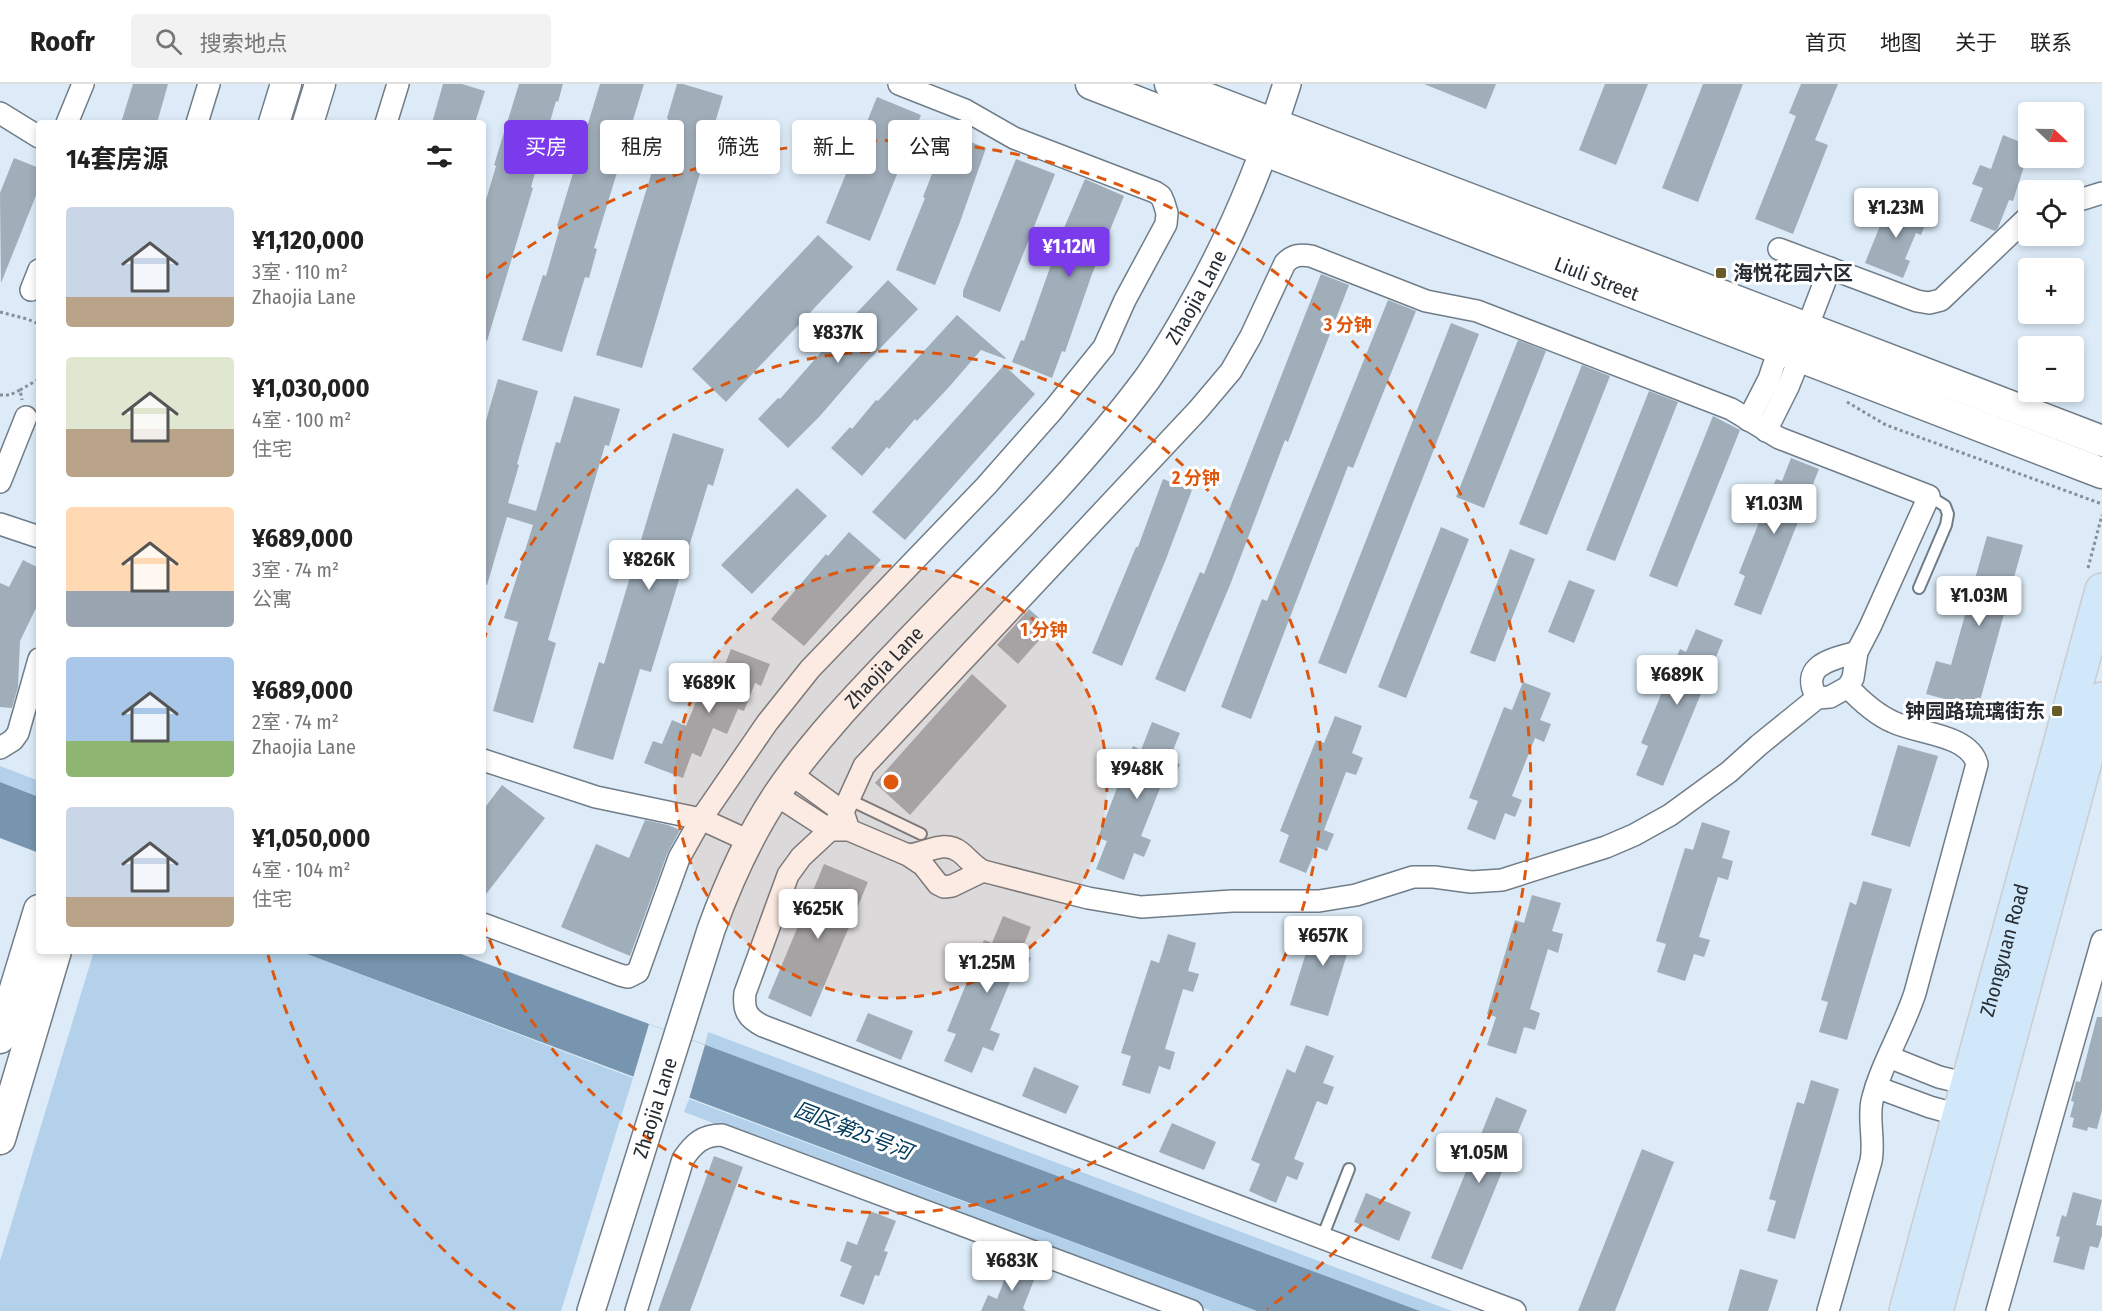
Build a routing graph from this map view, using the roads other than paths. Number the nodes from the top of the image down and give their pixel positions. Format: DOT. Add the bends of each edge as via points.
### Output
graph roads {
  1 [pos="83,84"];
  2 [pos="209,84"];
  3 [pos="286,84"];
  4 [pos="320,84"];
  5 [pos="398,84"];
  6 [pos="899,84"];
  7 [pos="1091,84"];
  8 [pos="1170,84"];
  9 [pos="1287,84"];
  10 [pos="68,120"];
  11 [pos="198,120"];
  12 [pos="275,120"];
  13 [pos="309,120"];
  14 [pos="387,120"];
  15 [pos="4,122"];
  16 [pos="36,136"];
  17 [pos="1270,137"];
  18 [pos="2102,192"];
  19 [pos="2084,198"];
  20 [pos="2018,227"];
  21 [pos="1779,249"];
  22 [pos="1823,266"];
  23 [pos="36,278"];
  24 [pos="31,290"];
  25 [pos="1795,340"];
  26 [pos="26,417"];
  27 [pos="1757,425"];
  28 [pos="2102,441"];
  29 [pos="2102,473"];
  30 [pos="0,482"];
  31 [pos="1929,496"];
  32 [pos="0,524"];
  33 [pos="36,536"];
  34 [pos="1919,588"];
  35 [pos="2102,590"];
  36 [pos="1857,651"];
  37 [pos="36,670"];
  38 [pos="1848,687"];
  39 [pos="1817,698"];
  40 [pos="2102,699"];
  41 [pos="0,748"];
  42 [pos="486,761"];
  43 [pos="784,784"];
  44 [pos="843,818"];
  45 [pos="701,819"];
  46 [pos="921,834"];
  47 [pos="749,842"];
  48 [pos="909,855"];
  49 [pos="983,871"];
  50 [pos="36,920"];
  51 [pos="486,925"];
  52 [pos="2102,941"];
  53 [pos="55,954"];
  54 [pos="0,1038"];
  55 [pos="1889,1057"];
  56 [pos="1968,1084"];
  57 [pos="1876,1087"];
  58 [pos="1959,1115"];
  59 [pos="0,1139"];
  60 [pos="1349,1169"];
  61 [pos="1322,1238"];
  62 [pos="591,1311"];
  63 [pos="636,1311"];
  64 [pos="1191,1311"];
  65 [pos="1515,1311"];
  66 [pos="1828,1311"];
  67 [pos="1906,1311"];
  68 [pos="1936,1311"];
  69 [pos="1997,1311"];
  1 -- 10 [label="street"];
  2 -- 11 [label="street"];
  3 -- 12 [label="main road"];
  4 -- 13 [label="main road"];
  5 -- 14 [label="street"];
  6 -- 45 [label="street" via="965,110 1014,138 1155,192 1164,203 1166,224 1104,346 1082,377 986,486 810,669 767,723"];
  7 -- 17 [label="main road, Liuli Street"];
  8 -- 17 [label="main road, Liuli Street"];
  9 -- 17 [label="street, Zhaojia Lane"];
  15 -- 16 [label="street"];
  17 -- 25 [label="main road, Liuli Street"];
  17 -- 43 [label="street, Zhaojia Lane" via="1229,237 1148,378 1046,497 839,715"];
  18 -- 19 [label="street"];
  20 -- 22 [label="street" via="1941,300 1929,303"];
  21 -- 22 [label="street"];
  22 -- 25 [label="street"];
  23 -- 24 [label="street"];
  25 -- 27 [label="street" via="1768,379"];
  25 -- 28 [label="main road, Liuli Street"];
  25 -- 29 [label="main road, Liuli Street"];
  26 -- 30 [label="street"];
  27 -- 31 [label="street" via="1779,438"];
  27 -- 44 [label="street" via="1731,409 1477,311 1426,301 1311,256 1292,257 1285,263 1231,371 864,766"];
  31 -- 34 [label="lane" via="1945,506 1948,514"];
  31 -- 36 [label="street"];
  32 -- 33 [label="street"];
  35 -- 56 [label="main road, Zhongyuan Road"];
  36 -- 38 [label="street"];
  36 -- 39 [label="street" via="1822,662 1813,683"];
  37 -- 41 [label="street" via="18,733"];
  38 -- 39 [label="street" via="1830,697"];
  38 -- 55 [label="street" via="1889,721 1963,745 1975,755 1977,764 1915,993"];
  39 -- 49 [label="street" via="1729,772 1634,835 1502,880 1471,882 1413,877 1356,895 1319,901 1141,907"];
  40 -- 68 [label="main road, Zhongyuan Road"];
  42 -- 45 [label="street" via="596,797"];
  43 -- 44 [label="street"];
  43 -- 47 [label="street, Zhaojia Lane"];
  44 -- 46 [label="lane"];
  44 -- 48 [label="street"];
  44 -- 61 [label="street" via="801,857 789,876 745,993 743,1006 753,1021"];
  45 -- 47 [label="street"];
  45 -- 51 [label="street" via="679,858 641,966 633,976 620,975"];
  47 -- 62 [label="street, Zhaojia Lane" via="717,912"];
  48 -- 49 [label="street" via="947,846"];
  48 -- 49 [label="street" via="944,887"];
  50 -- 54 [label="main road"];
  52 -- 69 [label="street"];
  53 -- 59 [label="main road"];
  55 -- 56 [label="street"];
  55 -- 57 [label="street"];
  56 -- 58 [label="main road, Zhongyuan Road"];
  57 -- 58 [label="street"];
  57 -- 66 [label="street" via="1871,1161"];
  58 -- 67 [label="main road, Zhongyuan Road"];
  60 -- 61 [label="lane"];
  61 -- 65 [label="street"];
  63 -- 64 [label="street" via="683,1159 701,1139 722,1134"];
}
